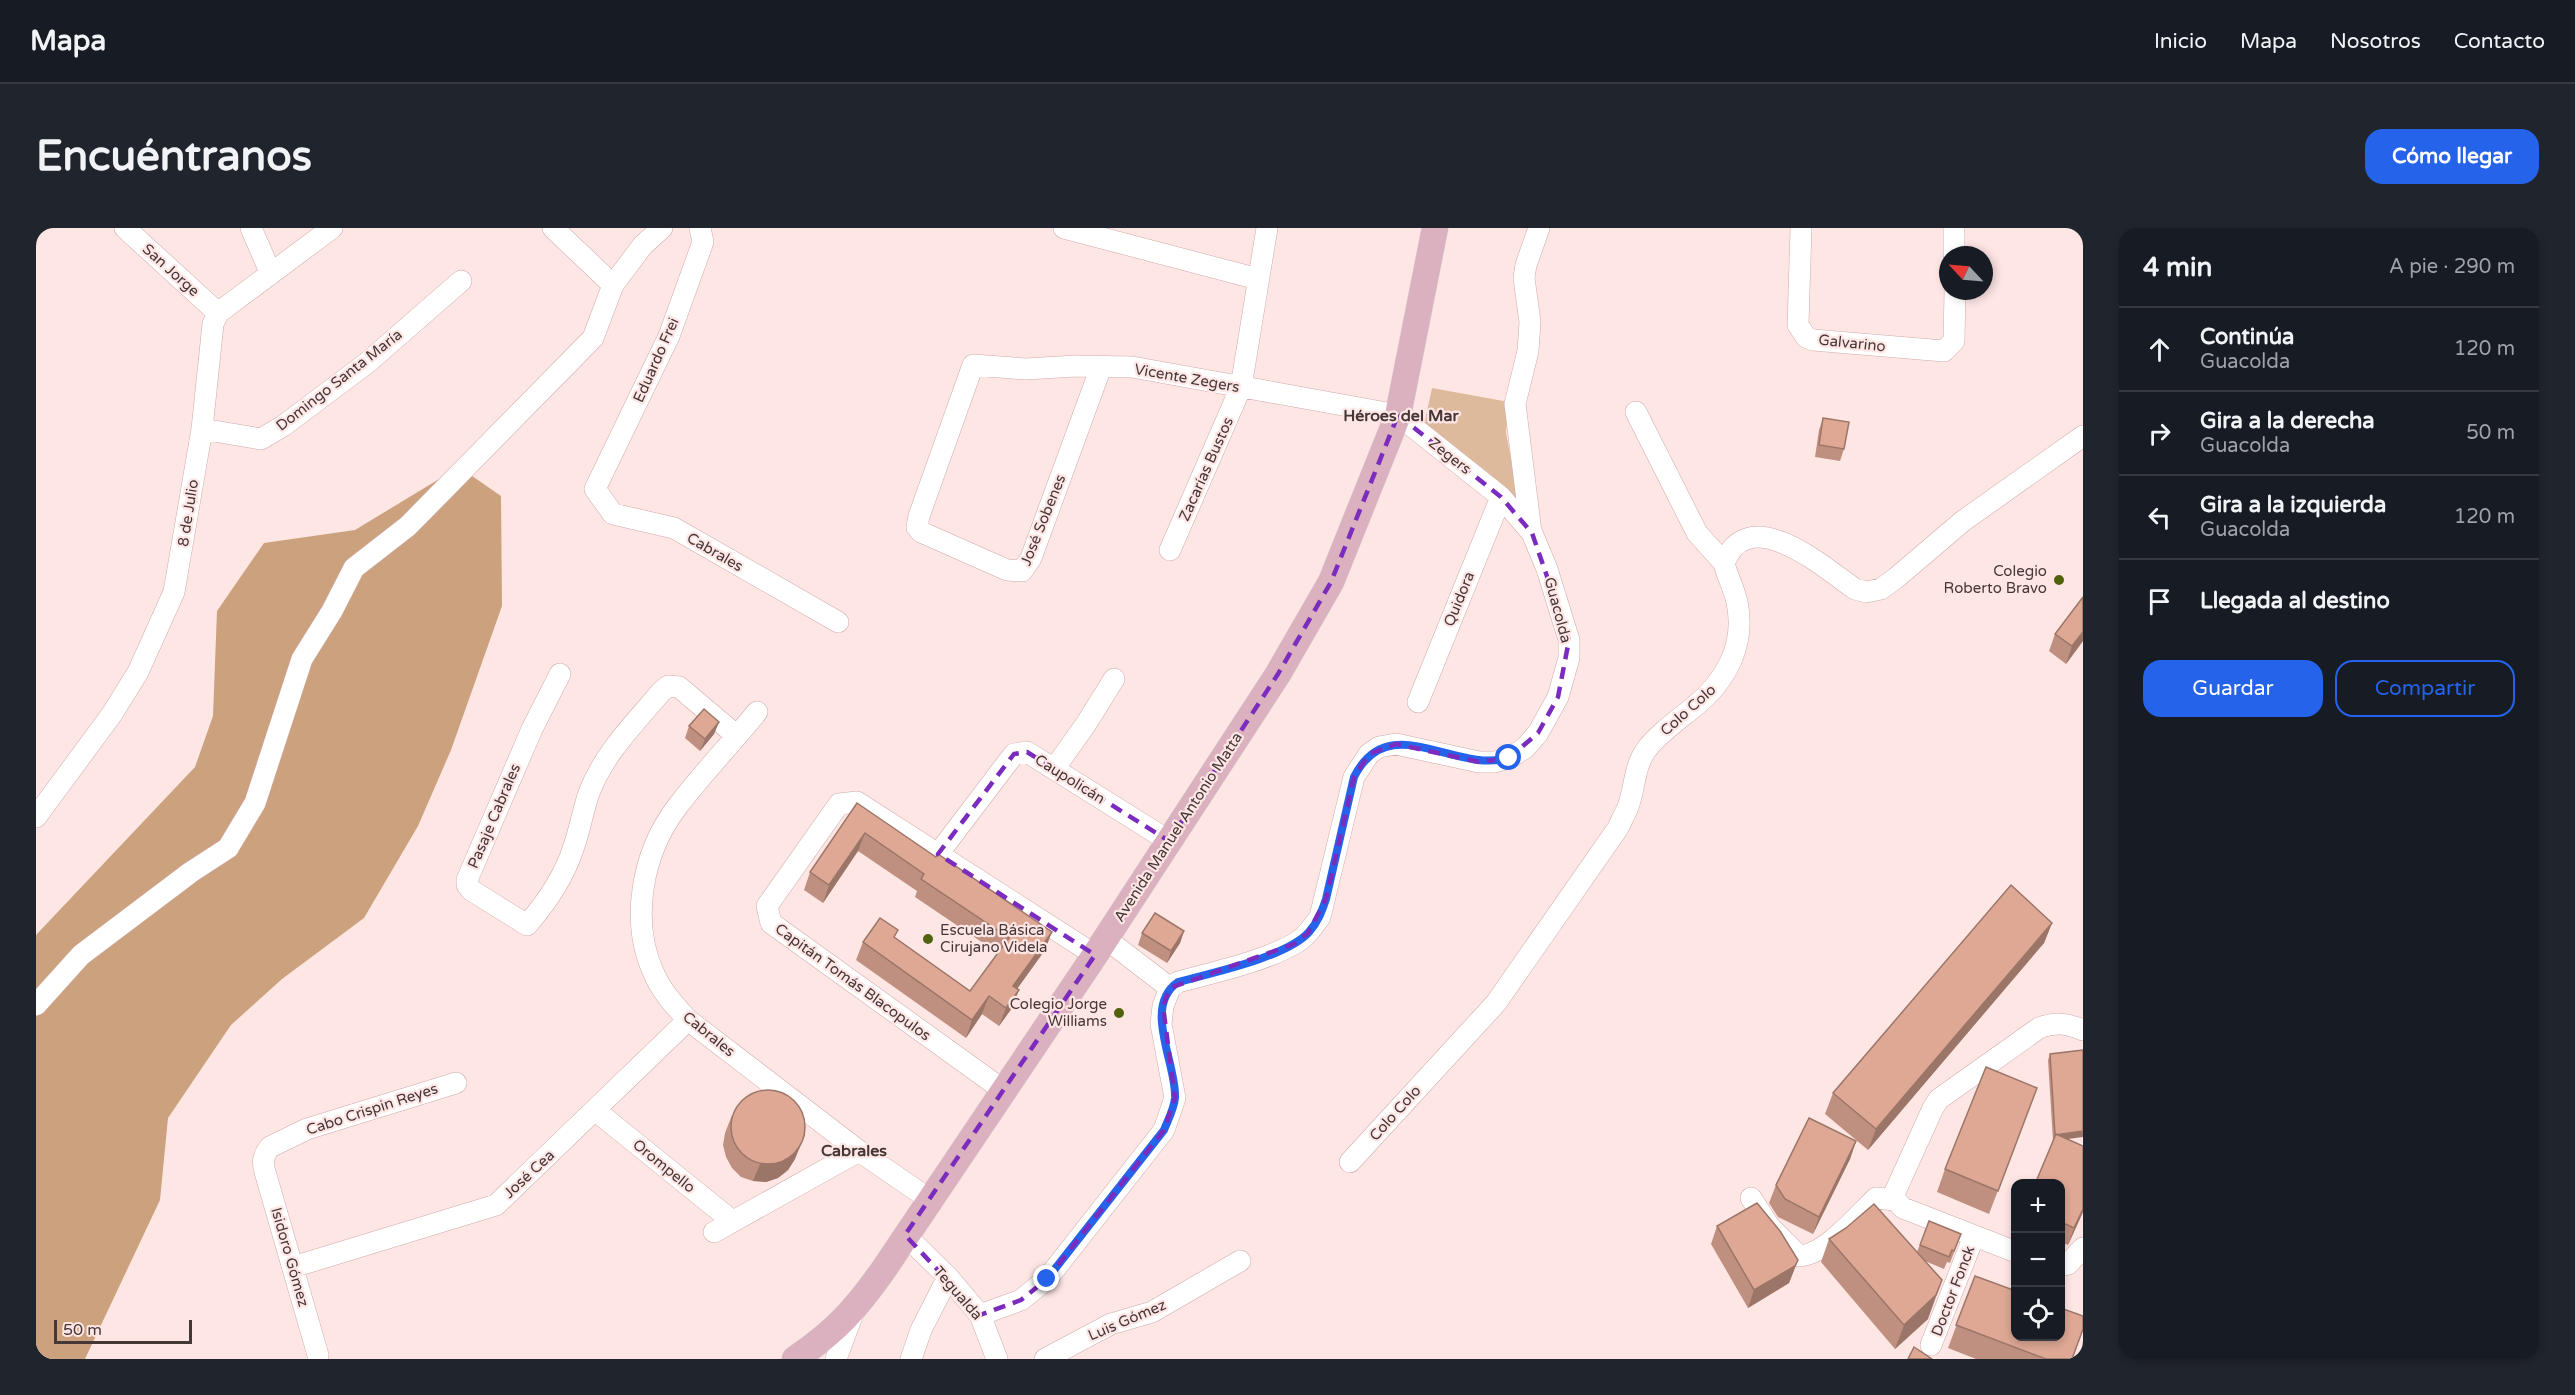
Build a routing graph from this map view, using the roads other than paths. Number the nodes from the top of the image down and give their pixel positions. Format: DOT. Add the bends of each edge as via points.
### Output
graph roads {
  1 [pos="125,228"];
  2 [pos="251,228"];
  3 [pos="332,228"];
  4 [pos="553,228"];
  5 [pos="662,228"];
  6 [pos="700,228"];
  7 [pos="1064,228"];
  8 [pos="1268,228"];
  9 [pos="1435,228"];
  10 [pos="1539,228"];
  11 [pos="1800,228"];
  12 [pos="1954,228"];
  13 [pos="1135,237"];
  14 [pos="1954,246"];
  15 [pos="271,274"];
  16 [pos="1258,279"];
  17 [pos="461,281"];
  18 [pos="613,285"];
  19 [pos="1955,300"];
  20 [pos="218,313"];
  21 [pos="973,365"];
  22 [pos="1101,367"];
  23 [pos="1241,387"];
  24 [pos="1636,412"];
  25 [pos="1398,415"];
  26 [pos="202,429"];
  27 [pos="2083,436"];
  28 [pos="595,489"];
  29 [pos="1501,497"];
  30 [pos="1532,533"];
  31 [pos="1170,550"];
  32 [pos="1724,562"];
  33 [pos="838,622"];
  34 [pos="560,674"];
  35 [pos="1114,679"];
  36 [pos="1418,702"];
  37 [pos="757,712"];
  38 [pos="737,736"];
  39 [pos="1054,769"];
  40 [pos="36,818"];
  41 [pos="1169,841"];
  42 [pos="938,854"];
  43 [pos="1100,946"];
  44 [pos="1170,988"];
  45 [pos="36,1005"];
  46 [pos="687,1020"];
  47 [pos="2083,1030"];
  48 [pos="456,1083"];
  49 [pos="1003,1090"];
  50 [pos="596,1111"];
  51 [pos="859,1151"];
  52 [pos="263,1159"];
  53 [pos="1350,1162"];
  54 [pos="1751,1198"];
  55 [pos="929,1199"];
  56 [pos="1895,1200"];
  57 [pos="905,1236"];
  58 [pos="1974,1236"];
  59 [pos="2083,1248"];
  60 [pos="2011,1250"];
  61 [pos="1240,1261"];
  62 [pos="2065,1265"];
  63 [pos="293,1267"];
  64 [pos="948,1277"];
  65 [pos="854,1311"];
  66 [pos="980,1315"];
  67 [pos="1931,1345"];
  68 [pos="318,1355"];
  69 [pos="795,1359"];
  70 [pos="836,1359"];
  71 [pos="911,1359"];
  72 [pos="997,1359"];
  73 [pos="1045,1359"];
  1 -- 20 [label="street, San Jorge"];
  2 -- 15 [label="street"];
  3 -- 15 [label="street"];
  4 -- 18 [label="street"];
  5 -- 18 [label="street"];
  6 -- 28 [label="street, Eduardo Frei" via="703,242 669,336"];
  7 -- 13 [label="street"];
  8 -- 16 [label="street, Zacarías Bustos"];
  9 -- 25 [label="main road, Avenida Manuel Antonio Matta"];
  10 -- 30 [label="street, Guacolda" via="1524,278 1530,322 1528,351 1515,404"];
  11 -- 19 [label="street, Galvarino" via="1798,325 1806,337 1944,351 1954,341"];
  12 -- 14 [label="street"];
  13 -- 16 [label="street"];
  15 -- 20 [label="street"];
  16 -- 23 [label="street, Zacarías Bustos"];
  17 -- 26 [label="street, Domingo Santa María" via="367,363 261,439"];
  18 -- 45 [label="street" via="593,338 408,526 354,568 302,659 255,803 228,848 81,955"];
  20 -- 26 [label="street, 8 de Julio" via="210,342"];
  21 -- 22 [label="street, Vicente Zegers" via="1026,369"];
  21 -- 22 [label="street, José Sobenes" via="917,527 927,536 1015,572 1022,571 1030,558"];
  22 -- 23 [label="street, Vicente Zegers" via="1132,367"];
  23 -- 25 [label="street, Vicente Zegers"];
  23 -- 31 [label="street, Zacarías Bustos"];
  24 -- 32 [label="street" via="1697,533"];
  25 -- 29 [label="street, Zegers"];
  25 -- 41 [label="main road, Avenida Manuel Antonio Matta" via="1331,582 1278,674"];
  26 -- 40 [label="street, 8 de Julio" via="174,592 138,672"];
  27 -- 32 [label="street" via="1963,521 1881,589 1855,589 1785,542 1763,536 1735,546"];
  28 -- 33 [label="street, Cabrales" via="613,514 674,528"];
  29 -- 30 [label="street, Guacolda"];
  29 -- 36 [label="street, Quidora"];
  30 -- 44 [label="street, Guacolda" via="1548,569 1569,639 1569,658 1558,697 1538,733 1526,748 1495,762 1396,744 1379,747 1369,754 1354,777 1326,899 1320,917 1308,933 1294,944"];
  32 -- 53 [label="street, Colo Colo" via="1737,603 1739,626 1736,649 1726,674 1709,695 1645,751 1618,828 1496,1003"];
  34 -- 38 [label="street, Pasaje Cabrales" via="467,879 471,890 527,925 564,870 603,764 668,686 679,687"];
  35 -- 39 [label="street"];
  37 -- 38 [label="street, Cabrales"];
  38 -- 46 [label="street, Cabrales" via="676,807 660,834 641,899 643,941 658,982"];
  39 -- 41 [label="street, Caupolicán"];
  39 -- 42 [label="street, Caupolicán" via="1027,752 1014,754"];
  41 -- 43 [label="main road, Avenida Manuel Antonio Matta"];
  42 -- 43 [label="street, Capitán Tomás Blacopulos"];
  42 -- 49 [label="street, Capitán Tomás Blacopulos" via="857,802 839,804 767,906 771,923"];
  43 -- 44 [label="street"];
  43 -- 49 [label="main road, Avenida Manuel Antonio Matta"];
  44 -- 66 [label="street" via="1161,1024 1175,1098 1164,1130 1047,1279 1020,1300"];
  46 -- 50 [label="street, José Cea"];
  46 -- 51 [label="street, Cabrales"];
  47 -- 56 [label="street" via="2061,1023 2039,1028 1940,1099 1895,1192"];
  48 -- 52 [label="street, Cabo Crispin Reyes" via="307,1129 270,1148"];
  49 -- 55 [label="main road, Avenida Manuel Antonio Matta"];
  50 -- 51 [label="street, Orompello" via="723,1226"];
  50 -- 63 [label="street, José Cea" via="496,1205"];
  51 -- 55 [label="street, Cabrales"];
  52 -- 63 [label="street, Isidoro Gómez"];
  54 -- 56 [label="street" via="1769,1226 1799,1256 1810,1256 1821,1249 1876,1198"];
  55 -- 57 [label="main road, Avenida Manuel Antonio Matta"];
  56 -- 58 [label="street" via="1903,1208"];
  57 -- 64 [label="street, Tegualda"];
  57 -- 65 [label="main road, Avenida Manuel Antonio Matta"];
  58 -- 60 [label="street"];
  58 -- 67 [label="street, Doctor Fonck"];
  59 -- 62 [label="street"];
  61 -- 73 [label="street, Luis Gómez" via="1152,1312 1111,1324"];
  63 -- 68 [label="street, Isidoro Gómez"];
  64 -- 66 [label="street, Tegualda"];
  64 -- 71 [label="street"];
  65 -- 69 [label="main road, Avenida Manuel Antonio Matta"];
  65 -- 70 [label="street"];
  66 -- 72 [label="street, Tegualda"];
}
